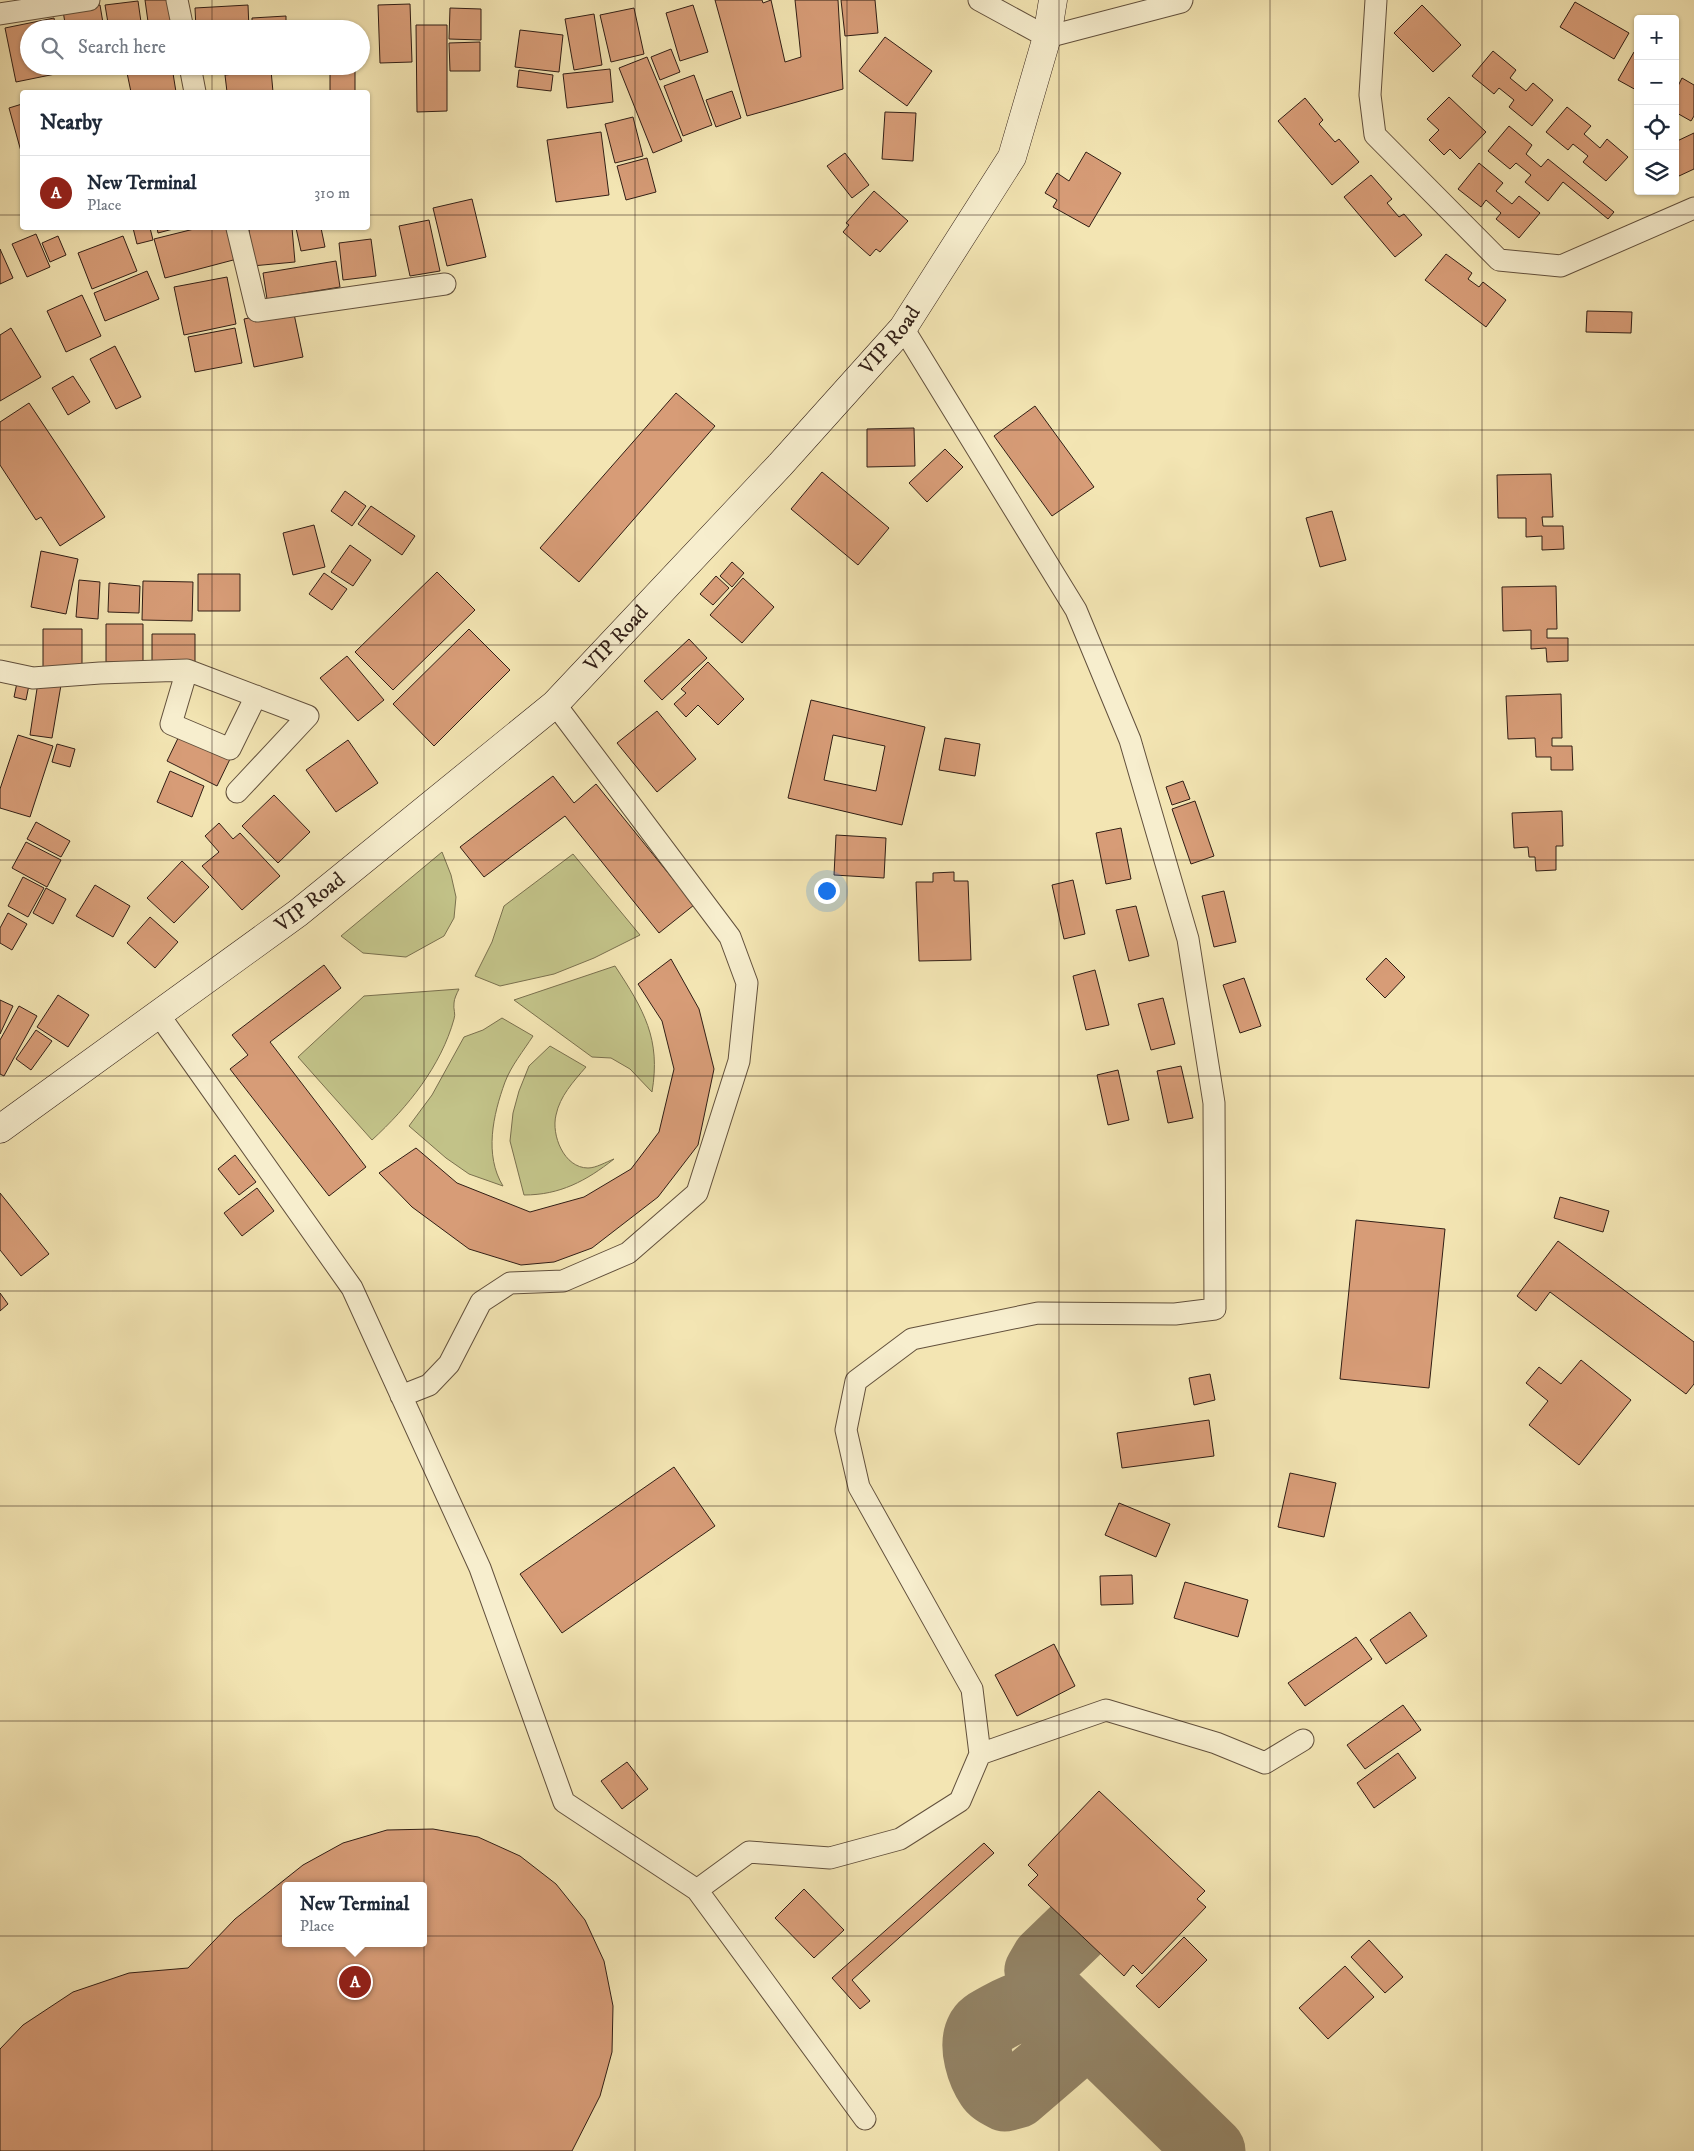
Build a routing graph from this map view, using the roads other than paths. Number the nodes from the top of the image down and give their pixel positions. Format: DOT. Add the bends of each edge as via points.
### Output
graph roads {
  1 [pos="89,0"];
  2 [pos="177,0"];
  3 [pos="979,0"];
  4 [pos="1053,0"];
  5 [pos="1376,0"];
  6 [pos="1183,1"];
  7 [pos="0,14"];
  8 [pos="181,20"];
  9 [pos="1046,38"];
  10 [pos="192,75"];
  11 [pos="195,90"];
  12 [pos="1694,208"];
  13 [pos="237,230"];
  14 [pos="445,284"];
  15 [pos="903,328"];
  16 [pos="187,670"];
  17 [pos="0,671"];
  18 [pos="256,696"];
  19 [pos="554,704"];
  20 [pos="237,792"];
  21 [pos="159,1014"];
  22 [pos="0,1129"];
  23 [pos="401,1396"];
  24 [pos="1303,1740"];
  25 [pos="980,1754"];
  26 [pos="697,1890"];
  27 [pos="865,2119"];
  1 -- 7 [label="street"];
  2 -- 8 [label="street"];
  3 -- 9 [label="street"];
  4 -- 9 [label="main road, VIP Road"];
  5 -- 12 [label="street" via="1370,95 1375,135 1499,260 1561,266"];
  6 -- 9 [label="street"];
  9 -- 15 [label="main road, VIP Road" via="1012,156"];
  10 -- 11 [label="street"];
  13 -- 14 [label="street" via="257,311"];
  15 -- 19 [label="main road, VIP Road" via="780,465"];
  15 -- 25 [label="street" via="1076,610 1130,740 1188,939 1214,1103 1215,1309 1175,1314 1028,1315 912,1339 856,1381 846,1430 859,1488 972,1689"];
  16 -- 17 [label="street" via="100,672 33,678"];
  16 -- 18 [label="street"];
  16 -- 18 [label="street" via="171,724 230,748"];
  18 -- 20 [label="street" via="308,716"];
  19 -- 21 [label="main road, VIP Road" via="298,913"];
  19 -- 23 [label="street" via="730,937 747,983 739,1061 697,1193 628,1253 563,1280 510,1283 481,1302 449,1364 429,1385"];
  21 -- 22 [label="main road, VIP Road"];
  21 -- 23 [label="street" via="352,1288"];
  23 -- 26 [label="street" via="480,1568 564,1802"];
  24 -- 25 [label="street" via="1265,1763 1216,1742 1106,1710"];
  25 -- 26 [label="street" via="960,1801 900,1839 830,1858 749,1852"];
  26 -- 27 [label="street"];
}
